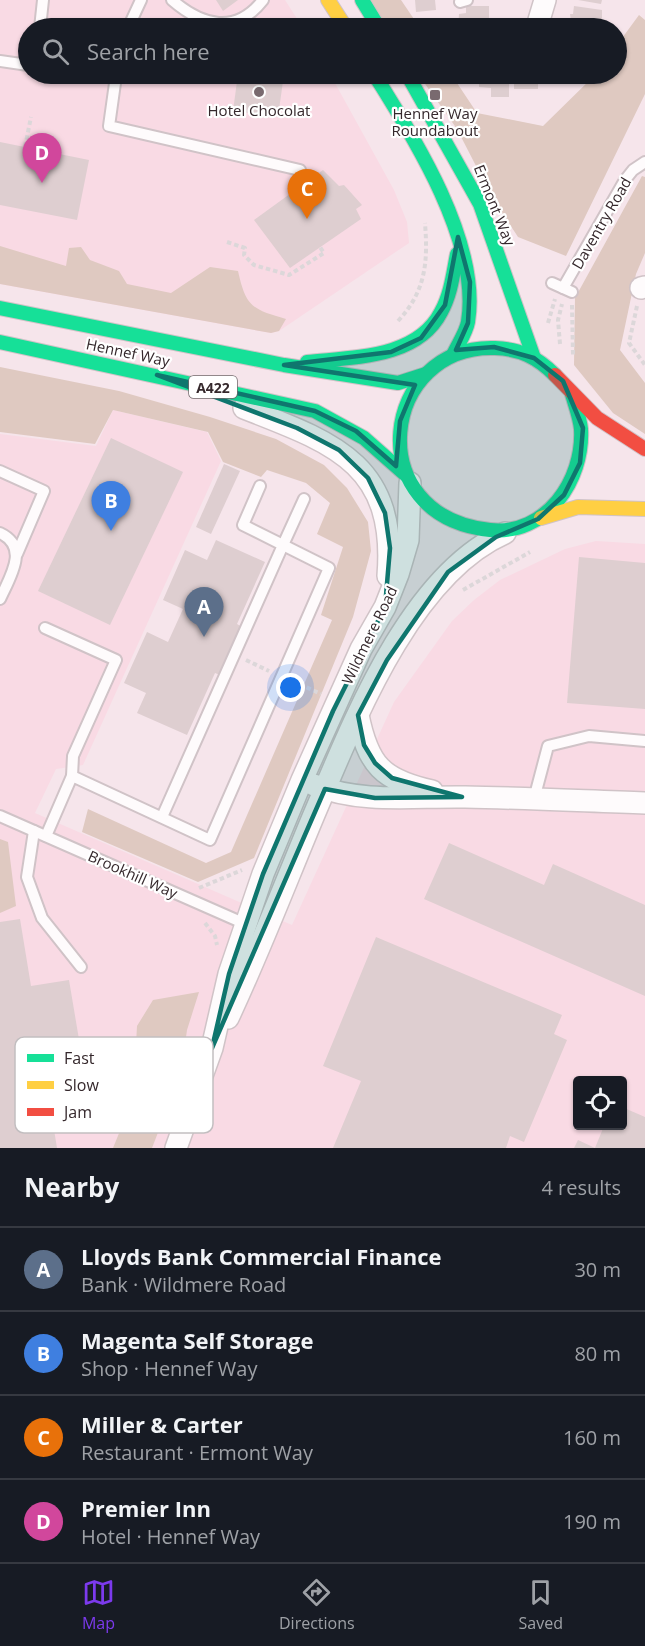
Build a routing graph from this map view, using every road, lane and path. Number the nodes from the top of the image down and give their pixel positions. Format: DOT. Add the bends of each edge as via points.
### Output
graph roads {
  1 [pos="43,0"];
  2 [pos="141,0"];
  3 [pos="172,0"];
  4 [pos="263,0"];
  5 [pos="328,0"];
  6 [pos="362,0"];
  7 [pos="41,18"];
  8 [pos="133,18"];
  9 [pos="199,18"];
  10 [pos="243,18"];
  11 [pos="340,18"];
  12 [pos="373,18"];
  13 [pos="0,61"];
  14 [pos="18,64"];
  15 [pos="115,84"];
  16 [pos="380,84"];
  17 [pos="413,84"];
  18 [pos="31,117"];
  19 [pos="25,147"];
  20 [pos="645,162"];
  21 [pos="300,170"];
  22 [pos="425,217"];
  23 [pos="459,237"];
  24 [pos="227,242"];
  25 [pos="320,247"];
  26 [pos="563,288"];
  27 [pos="643,288"];
  28 [pos="0,308"];
  29 [pos="396,323"];
  30 [pos="547,329"];
  31 [pos="0,342"];
  32 [pos="560,347"];
  33 [pos="453,355"];
  34 [pos="534,358"];
  35 [pos="284,365"];
  36 [pos="574,365"];
  37 [pos="645,365"];
  38 [pos="426,374"];
  39 [pos="157,375"];
  40 [pos="572,394"];
  41 [pos="645,449"];
  42 [pos="0,471"];
  43 [pos="408,479"];
  44 [pos="260,486"];
  45 [pos="304,499"];
  46 [pos="645,508"];
  47 [pos="538,519"];
  48 [pos="517,528"];
  49 [pos="0,533"];
  50 [pos="284,545"];
  51 [pos="541,546"];
  52 [pos="17,554"];
  53 [pos="458,594"];
  54 [pos="0,599"];
  55 [pos="385,607"];
  56 [pos="45,628"];
  57 [pos="358,715"];
  58 [pos="645,741"];
  59 [pos="72,776"];
  60 [pos="302,780"];
  61 [pos="325,789"];
  62 [pos="462,797"];
  63 [pos="534,799"];
  64 [pos="645,803"];
  65 [pos="0,816"];
  66 [pos="162,817"];
  67 [pos="34,831"];
  68 [pos="46,836"];
  69 [pos="245,924"];
  70 [pos="265,932"];
  71 [pos="81,967"];
  72 [pos="213,1043"];
  73 [pos="213,1046"];
  74 [pos="181,1133"];
  75 [pos="176,1148"];
  1 -- 7 [label="lane"];
  2 -- 8 [label="lane"];
  3 -- 9 [label="lane" via="187,14"];
  4 -- 10 [label="lane" via="252,14"];
  5 -- 11 [label="main road"];
  6 -- 12 [label="main road"];
  13 -- 14 [label="lane"];
  15 -- 21 [label="lane" via="109,126"];
  16 -- 23 [label="main road" via="407,126"];
  17 -- 34 [label="main road, Ermont Way" via="480,204"];
  18 -- 19 [label="path"];
  20 -- 26 [label="lane, Daventry Road" via="625,180"];
  22 -- 29 [label="path" via="428,258 423,277 410,308"];
  23 -- 33 [label="main road" via="470,282 468,323"];
  23 -- 35 [label="main road" via="445,305 440,318 422,338 391,352"];
  24 -- 25 [label="path" via="245,248 244,255 254,265 289,275 324,253"];
  26 -- 30 [label="path" via="550,311"];
  26 -- 32 [label="path" via="558,320"];
  26 -- 36 [label="path"];
  27 -- 37 [label="path" via="629,343"];
  28 -- 35 [label="main road, Hennef Way / A422"];
  31 -- 39 [label="main road, Hennef Way / A422"];
  33 -- 34 [label="main road" via="473,348 494,347"];
  33 -- 38 [label="main road"];
  34 -- 40 [label="main road" via="550,368"];
  35 -- 38 [label="main road, Hennef Way / A422" via="398,383"];
  38 -- 43 [label="main road" via="405,404 400,421 400,449"];
  39 -- 43 [label="main road, Hennef Way / A422" via="293,405 336,420 373,443"];
  39 -- 55 [label="street" via="320,439 355,463 368,478 385,513 390,548"];
  40 -- 41 [label="main road" via="606,425"];
  40 -- 47 [label="main road" via="583,428 580,463 564,495"];
  42 -- 52 [label="lane" via="44,492"];
  43 -- 48 [label="main road" via="432,510 456,524 481,531"];
  43 -- 55 [label="street, Wildmere Road" via="408,540"];
  44 -- 50 [label="lane" via="243,525"];
  45 -- 50 [label="lane"];
  46 -- 47 [label="main road" via="578,507"];
  47 -- 48 [label="main road"];
  48 -- 57 [label="street, Wildmere Road" via="479,547 436,585 387,660"];
  49 -- 52 [label="lane" via="9,537"];
  50 -- 66 [label="lane"];
  50 -- 66 [label="lane" via="329,568 210,840"];
  51 -- 53 [label="path"];
  52 -- 54 [label="lane"];
  55 -- 60 [label="street, Wildmere Road" via="361,649"];
  56 -- 59 [label="lane" via="116,660 73,756"];
  57 -- 61 [label="street, Wildmere Road"];
  57 -- 62 [label="street" via="364,745 375,763 392,778"];
  58 -- 63 [label="lane" via="589,736 548,746"];
  59 -- 66 [label="lane"];
  59 -- 68 [label="lane"];
  60 -- 61 [label="street"];
  60 -- 69 [label="street, Wildmere Road"];
  61 -- 62 [label="street" via="375,798"];
  61 -- 70 [label="street, Wildmere Road"];
  62 -- 63 [label="street"];
  63 -- 64 [label="street"];
  65 -- 67 [label="lane, Brookhill Way"];
  67 -- 68 [label="lane, Brookhill Way"];
  67 -- 71 [label="lane" via="27,877 42,918"];
  68 -- 69 [label="lane, Brookhill Way"];
  69 -- 70 [label="lane, Brookhill Way"];
  69 -- 72 [label="street, Wildmere Road"];
  70 -- 73 [label="street, Wildmere Road"];
  74 -- 75 [label="street, Wildmere Road"];
}
